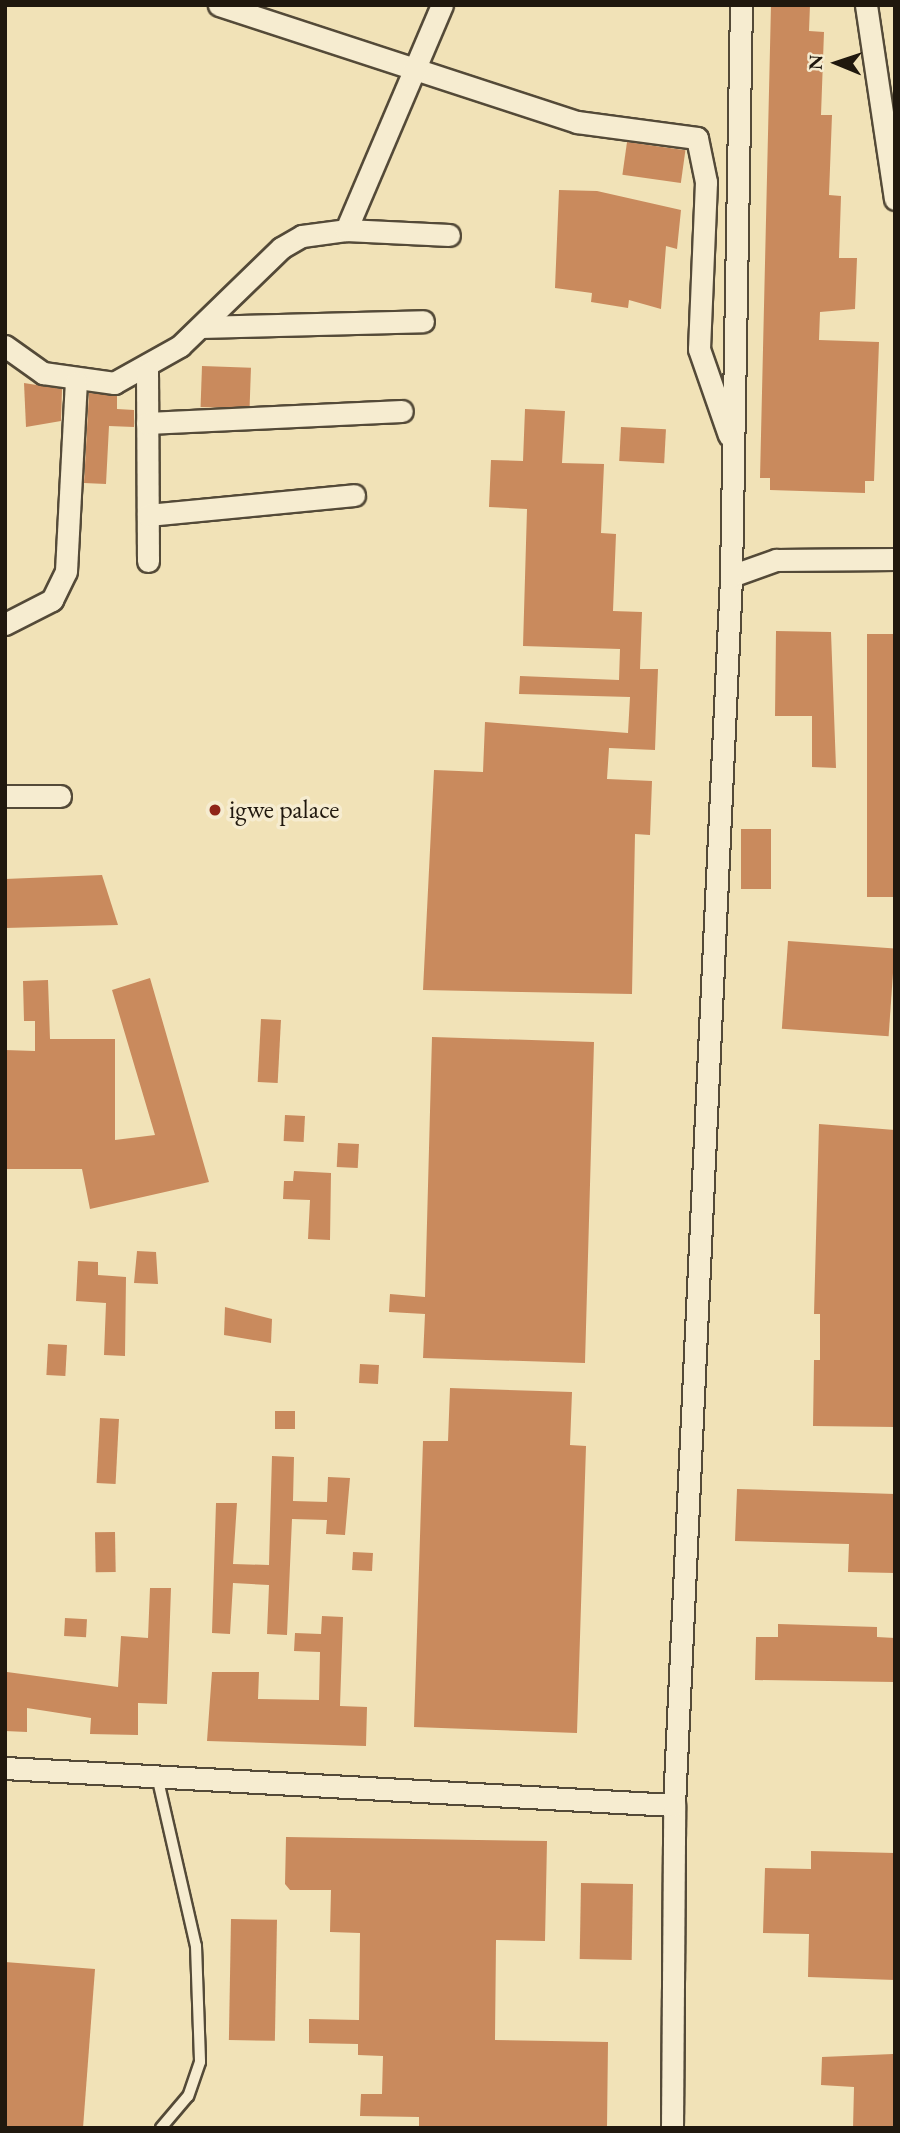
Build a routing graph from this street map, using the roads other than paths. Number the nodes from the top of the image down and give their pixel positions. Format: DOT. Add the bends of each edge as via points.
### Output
graph roads {
  1 [pos="219,5"];
  2 [pos="442,5"];
  3 [pos="741,5"];
  4 [pos="866,5"];
  5 [pos="414,64"];
  6 [pos="895,199"];
  7 [pos="346,230"];
  8 [pos="449,234"];
  9 [pos="423,321"];
  10 [pos="201,327"];
  11 [pos="5,346"];
  12 [pos="147,370"];
  13 [pos="76,382"];
  14 [pos="402,411"];
  15 [pos="147,423"];
  16 [pos="731,440"];
  17 [pos="354,495"];
  18 [pos="148,515"];
  19 [pos="895,559"];
  20 [pos="148,561"];
  21 [pos="731,576"];
  22 [pos="5,624"];
  23 [pos="5,796"];
  24 [pos="60,796"];
  25 [pos="5,1768"];
  26 [pos="157,1776"];
  27 [pos="674,1805"];
  28 [pos="161,2128"];
  29 [pos="672,2128"];
  1 -- 5 [label="street"];
  2 -- 5 [label="street"];
  3 -- 16 [label="street"];
  4 -- 6 [label="street"];
  5 -- 7 [label="street"];
  5 -- 16 [label="street" via="577,122 697,138 706,182 699,349"];
  7 -- 8 [label="street"];
  7 -- 10 [label="street" via="302,236 281,248"];
  9 -- 10 [label="street"];
  10 -- 12 [label="street"];
  11 -- 13 [label="street" via="43,373"];
  12 -- 13 [label="street" via="114,383"];
  12 -- 15 [label="street"];
  13 -- 22 [label="street" via="66,571 52,600"];
  14 -- 15 [label="street"];
  15 -- 18 [label="street"];
  16 -- 21 [label="street"];
  17 -- 18 [label="street"];
  18 -- 20 [label="street"];
  19 -- 21 [label="street" via="776,560"];
  21 -- 27 [label="street"];
  23 -- 24 [label="street"];
  25 -- 26 [label="street"];
  26 -- 27 [label="street"];
  26 -- 28 [label="lane" via="196,1946 200,2062 188,2096"];
  27 -- 29 [label="street"];
}
